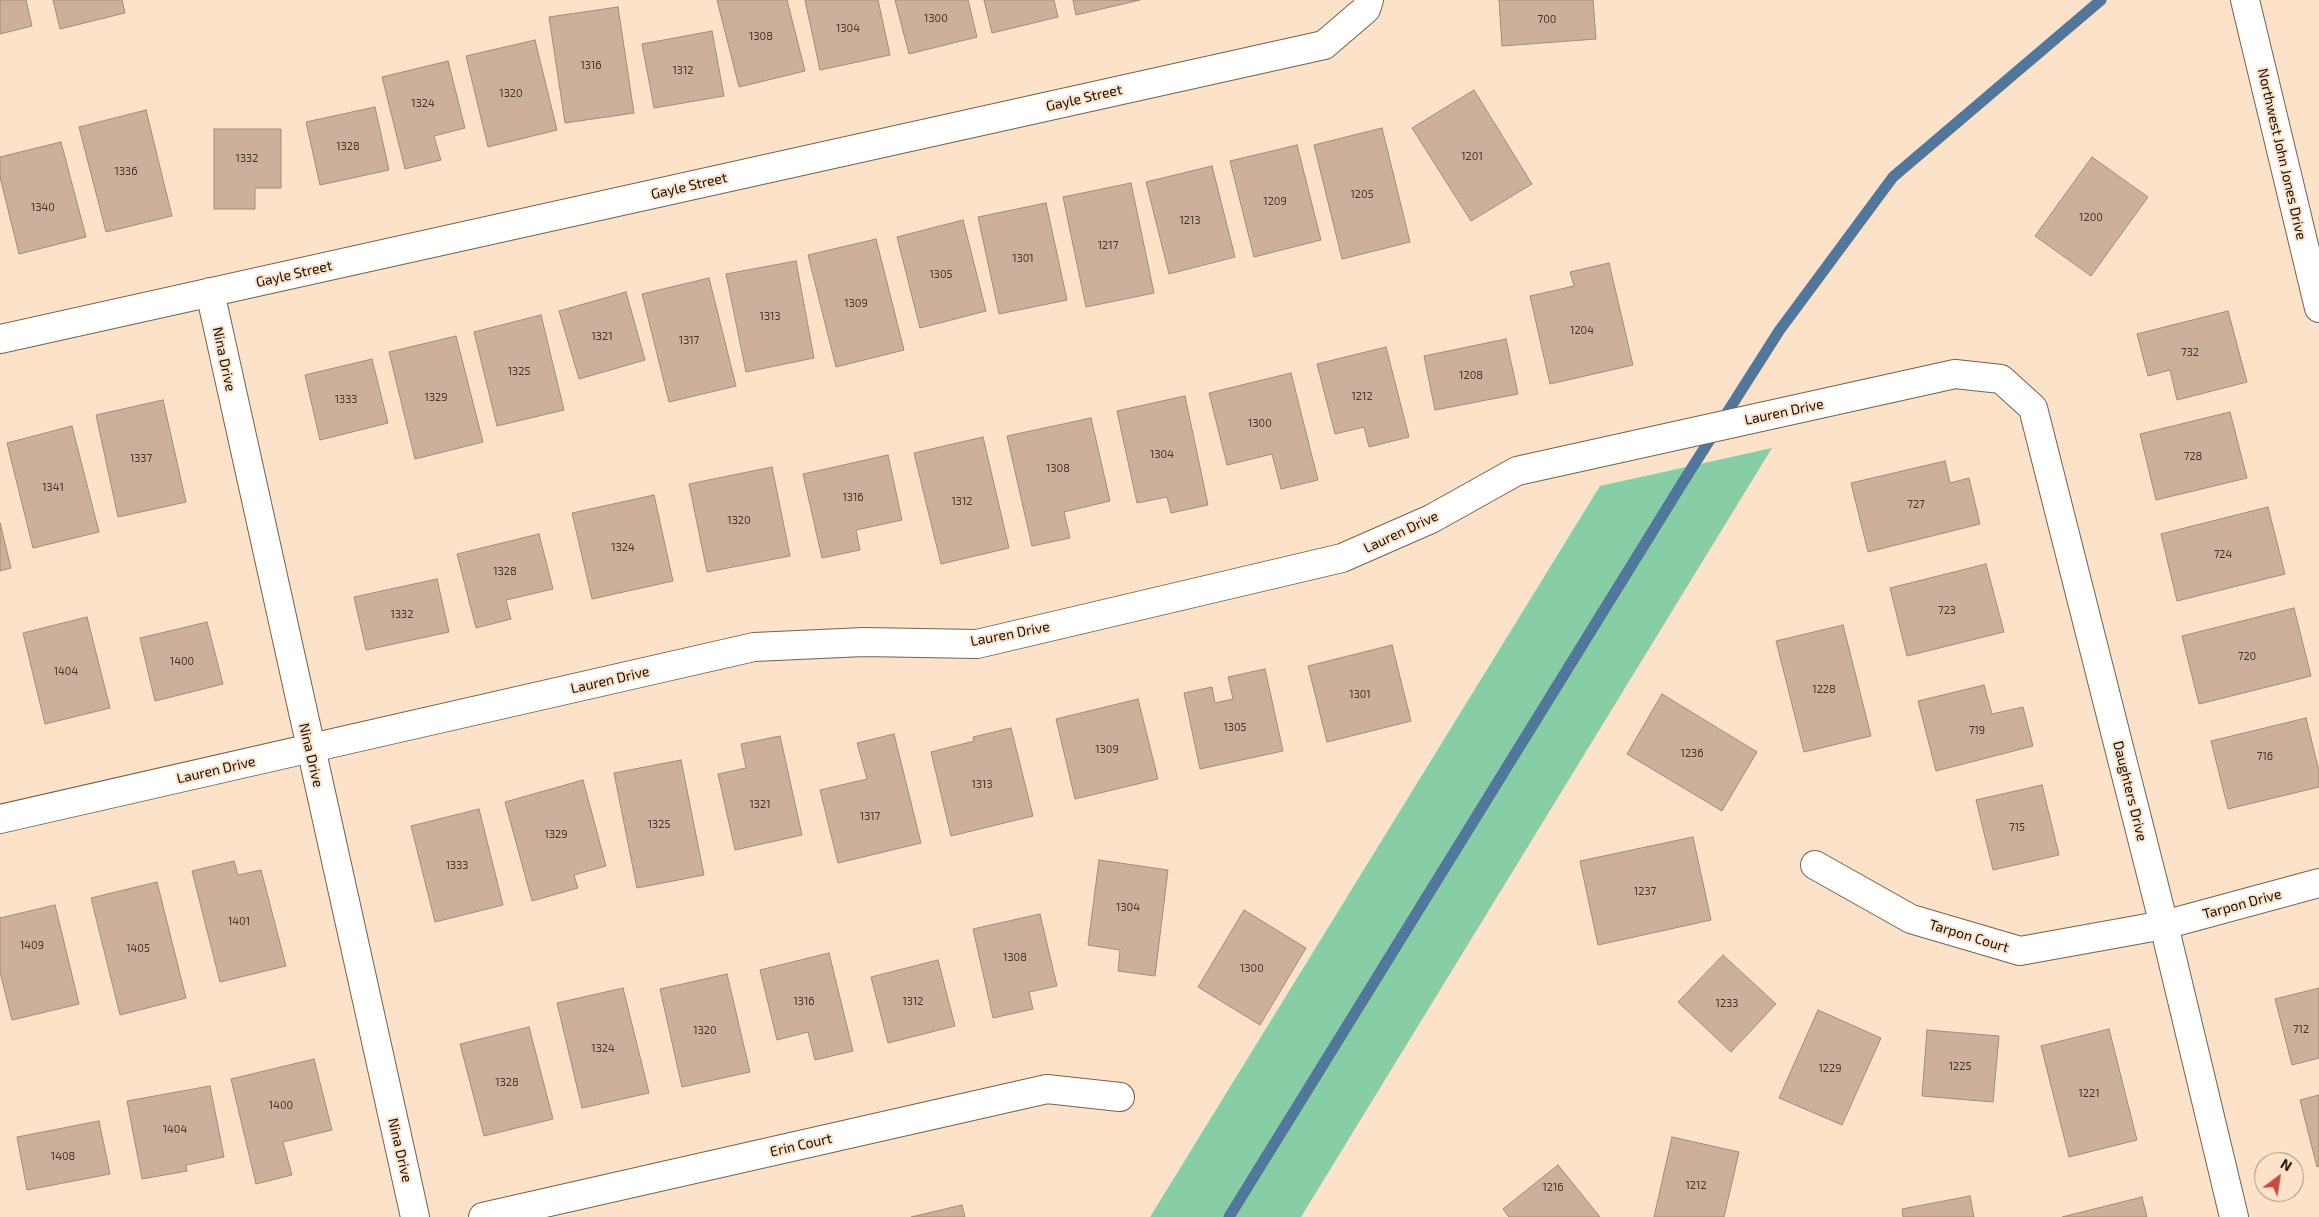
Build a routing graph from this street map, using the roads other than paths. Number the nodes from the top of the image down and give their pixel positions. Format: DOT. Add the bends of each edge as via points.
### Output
graph roads {
  1 [pos="2245,0"];
  2 [pos="1368,5"];
  3 [pos="210,292"];
  4 [pos="2319,308"];
  5 [pos="0,339"];
  6 [pos="2001,379"];
  7 [pos="310,749"];
  8 [pos="0,819"];
  9 [pos="1815,865"];
  10 [pos="2319,883"];
  11 [pos="2164,925"];
  12 [pos="1120,1097"];
  13 [pos="416,1217"];
  14 [pos="483,1217"];
  15 [pos="2234,1217"];
  1 -- 4 [label="street, Northwest John Jones Drive"];
  2 -- 3 [label="street, Gayle Street" via="1324,45"];
  3 -- 5 [label="street, Gayle Street"];
  3 -- 7 [label="street, Nina Drive"];
  6 -- 7 [label="street, Lauren Drive" via="1955,374 1517,471 1431,519 1342,558 977,644 864,642 754,647"];
  6 -- 11 [label="street, Daughters Drive" via="2033,408"];
  7 -- 8 [label="street, Lauren Drive"];
  7 -- 13 [label="street, Nina Drive"];
  9 -- 11 [label="street, Tarpon Court" via="1911,919 2020,951"];
  10 -- 11 [label="street, Tarpon Drive"];
  11 -- 15 [label="street, Daughters Drive"];
  12 -- 14 [label="street, Erin Court" via="1047,1089"];
}
